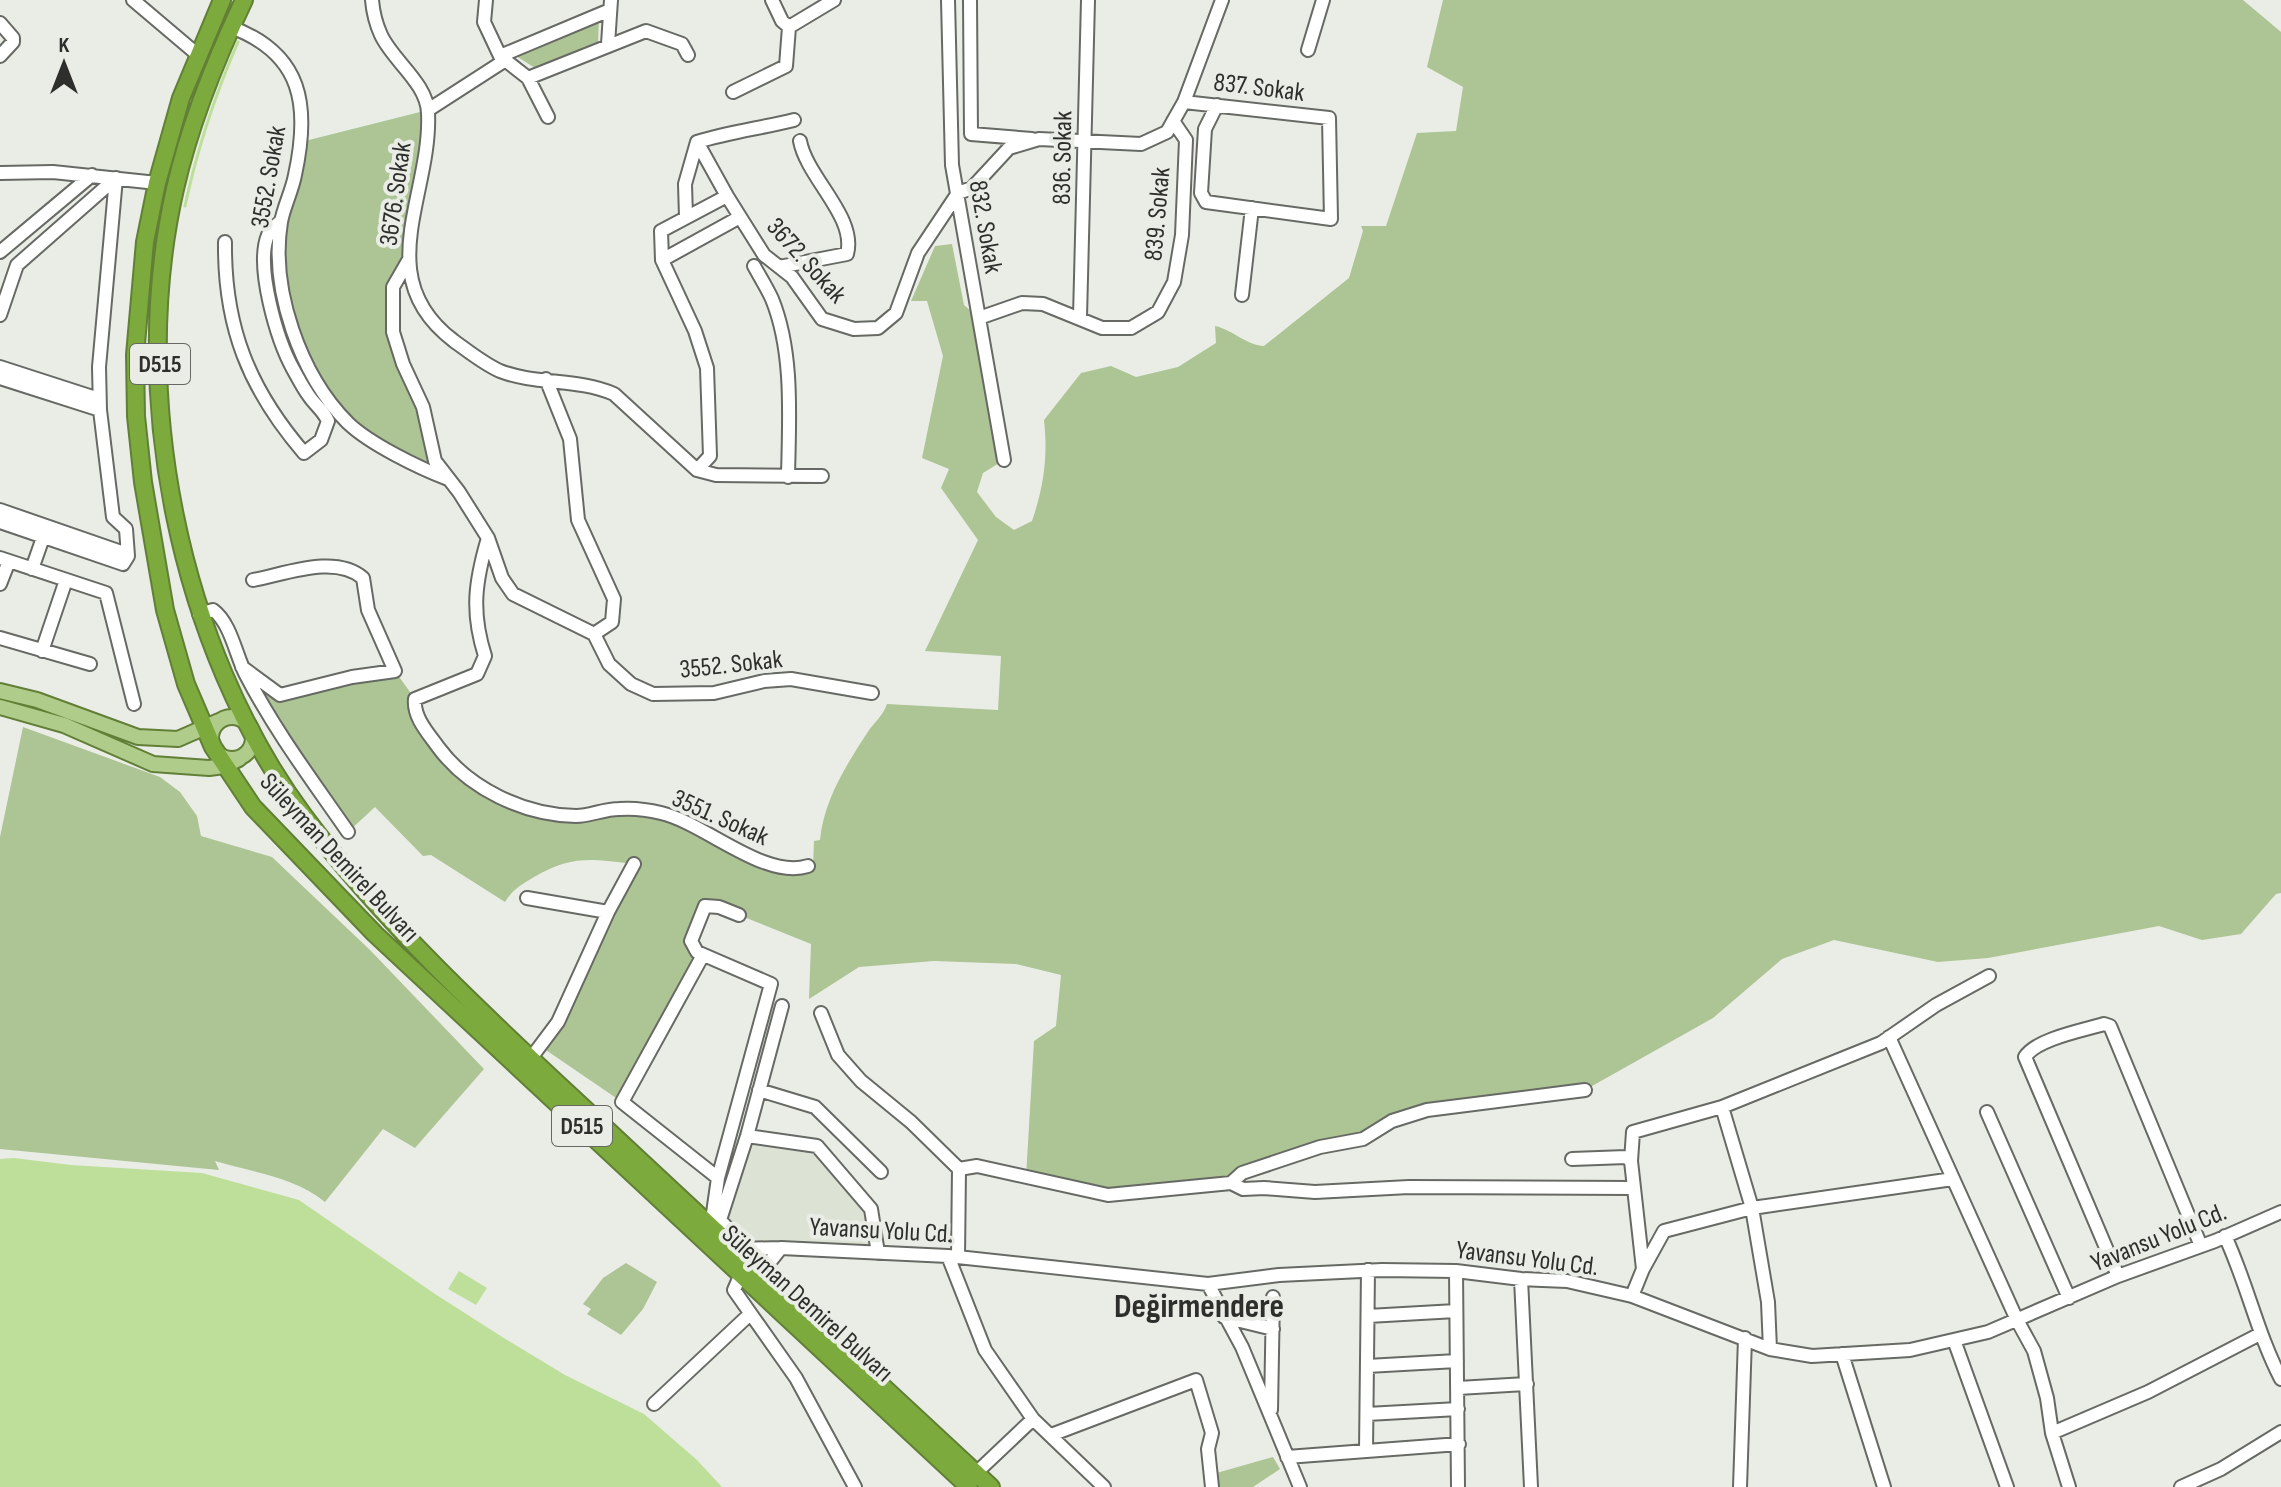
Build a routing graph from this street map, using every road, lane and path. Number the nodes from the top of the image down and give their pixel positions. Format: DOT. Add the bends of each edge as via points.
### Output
graph roads {
  1 [pos="133,0"];
  2 [pos="222,0"];
  3 [pos="244,0"];
  4 [pos="372,0"];
  5 [pos="486,0"];
  6 [pos="772,0"];
  7 [pos="834,0"];
  8 [pos="948,0"];
  9 [pos="970,0"];
  10 [pos="1088,0"];
  11 [pos="1222,0"];
  12 [pos="1323,0"];
  13 [pos="611,5"];
  14 [pos="0,23"];
  15 [pos="231,27"];
  16 [pos="789,27"];
  17 [pos="608,44"];
  18 [pos="1308,50"];
  19 [pos="198,55"];
  20 [pos="688,55"];
  21 [pos="0,56"];
  22 [pos="502,58"];
  23 [pos="528,78"];
  24 [pos="733,92"];
  25 [pos="1184,102"];
  26 [pos="1217,105"];
  27 [pos="428,110"];
  28 [pos="548,117"];
  29 [pos="794,120"];
  30 [pos="1173,121"];
  31 [pos="1039,139"];
  32 [pos="800,141"];
  33 [pos="697,142"];
  34 [pos="1086,142"];
  35 [pos="0,173"];
  36 [pos="92,175"];
  37 [pos="116,178"];
  38 [pos="157,183"];
  39 [pos="958,193"];
  40 [pos="727,196"];
  41 [pos="1252,208"];
  42 [pos="686,217"];
  43 [pos="740,217"];
  44 [pos="281,221"];
  45 [pos="225,242"];
  46 [pos="0,252"];
  47 [pos="662,260"];
  48 [pos="408,261"];
  49 [pos="754,266"];
  50 [pos="779,267"];
  51 [pos="398,278"];
  52 [pos="412,279"];
  53 [pos="1242,295"];
  54 [pos="0,315"];
  55 [pos="1080,317"];
  56 [pos="979,318"];
  57 [pos="0,367"];
  58 [pos="0,378"];
  59 [pos="546,379"];
  60 [pos="99,405"];
  61 [pos="1004,460"];
  62 [pos="697,470"];
  63 [pos="788,471"];
  64 [pos="822,476"];
  65 [pos="449,480"];
  66 [pos="0,510"];
  67 [pos="0,522"];
  68 [pos="45,531"];
  69 [pos="488,538"];
  70 [pos="4,560"];
  71 [pos="32,569"];
  72 [pos="66,580"];
  73 [pos="253,580"];
  74 [pos="0,584"];
  75 [pos="199,614"];
  76 [pos="594,634"];
  77 [pos="0,638"];
  78 [pos="42,651"];
  79 [pos="90,664"];
  80 [pos="242,667"];
  81 [pos="0,691"];
  82 [pos="872,693"];
  83 [pos="134,704"];
  84 [pos="0,707"];
  85 [pos="212,725"];
  86 [pos="249,727"];
  87 [pos="232,762"];
  88 [pos="348,832"];
  89 [pos="634,864"];
  90 [pos="808,866"];
  91 [pos="527,898"];
  92 [pos="608,912"];
  93 [pos="739,915"];
  94 [pos="703,955"];
  95 [pos="1989,976"];
  96 [pos="782,1006"];
  97 [pos="821,1013"];
  98 [pos="1889,1037"];
  99 [pos="531,1058"];
  100 [pos="759,1090"];
  101 [pos="1585,1090"];
  102 [pos="1722,1107"];
  103 [pos="1987,1112"];
  104 [pos="833,1125"];
  105 [pos="747,1136"];
  106 [pos="817,1146"];
  107 [pos="1572,1159"];
  108 [pos="1631,1161"];
  109 [pos="959,1169"];
  110 [pos="881,1172"];
  111 [pos="718,1178"];
  112 [pos="1953,1179"];
  113 [pos="1231,1183"];
  114 [pos="1633,1188"];
  115 [pos="1752,1208"];
  116 [pos="2281,1212"];
  117 [pos="720,1220"];
  118 [pos="2225,1236"];
  119 [pos="2201,1246"];
  120 [pos="781,1248"];
  121 [pos="735,1249"];
  122 [pos="753,1249"];
  123 [pos="878,1253"];
  124 [pos="953,1256"];
  125 [pos="1643,1269"];
  126 [pos="1368,1270"];
  127 [pos="1456,1271"];
  128 [pos="740,1276"];
  129 [pos="2118,1276"];
  130 [pos="1521,1279"];
  131 [pos="770,1282"];
  132 [pos="1208,1284"];
  133 [pos="1632,1296"];
  134 [pos="1273,1297"];
  135 [pos="2069,1298"];
  136 [pos="1456,1311"];
  137 [pos="750,1314"];
  138 [pos="1368,1316"];
  139 [pos="1224,1317"];
  140 [pos="2017,1320"];
  141 [pos="1273,1329"];
  142 [pos="2260,1334"];
  143 [pos="1745,1338"];
  144 [pos="1954,1340"];
  145 [pos="1770,1349"];
  146 [pos="1842,1354"];
  147 [pos="1457,1361"];
  148 [pos="1367,1366"];
  149 [pos="2281,1379"];
  150 [pos="1527,1384"];
  151 [pos="1458,1388"];
  152 [pos="654,1404"];
  153 [pos="1458,1409"];
  154 [pos="1367,1414"];
  155 [pos="1271,1417"];
  156 [pos="1033,1419"];
  157 [pos="2281,1432"];
  158 [pos="2052,1433"];
  159 [pos="1051,1435"];
  160 [pos="1459,1444"];
  161 [pos="1366,1451"];
  162 [pos="1287,1457"];
  163 [pos="973,1480"];
  164 [pos="855,1487"];
  165 [pos="991,1487"];
  166 [pos="1104,1487"];
  167 [pos="1212,1487"];
  168 [pos="1300,1487"];
  169 [pos="1458,1487"];
  170 [pos="1531,1487"];
  171 [pos="1740,1487"];
  172 [pos="1884,1487"];
  173 [pos="2007,1487"];
  174 [pos="2069,1487"];
  175 [pos="2181,1487"];
  1 -- 19 [label="street"];
  2 -- 19 [label="highway, Süleyman Demirel Bulvarı / D515"];
  3 -- 15 [label="highway, Süleyman Demirel Bulvarı / D515"];
  4 -- 27 [label="street, 3676. Sokak" via="381,37 422,93"];
  5 -- 22 [label="street" via="484,22"];
  6 -- 16 [label="street"];
  7 -- 16 [label="street"];
  8 -- 39 [label="street, 832. Sokak" via="950,137"];
  9 -- 31 [label="street" via="971,134"];
  10 -- 34 [label="street, 836. Sokak"];
  11 -- 25 [label="street"];
  12 -- 18 [label="street"];
  13 -- 17 [label="street"];
  13 -- 22 [label="street"];
  14 -- 21 [label="street" via="13,38"];
  15 -- 44 [label="street, 3552. Sokak" via="255,36 282,60 297,86 301,142"];
  15 -- 75 [label="highway, Süleyman Demirel Bulvarı / D515" via="198,110 175,189 160,302 169,472"];
  16 -- 24 [label="street" via="786,66"];
  17 -- 20 [label="street" via="646,31 682,44"];
  17 -- 23 [label="street"];
  19 -- 38 [label="highway, Süleyman Demirel Bulvarı / D515"];
  22 -- 23 [label="street"];
  22 -- 27 [label="street"];
  23 -- 28 [label="street"];
  25 -- 26 [label="street, 837. Sokak"];
  25 -- 30 [label="street"];
  26 -- 41 [label="street" via="1205,129 1201,193 1206,202"];
  26 -- 41 [label="street, 837. Sokak" via="1329,118 1331,219"];
  27 -- 48 [label="street, 3676. Sokak"];
  29 -- 33 [label="street"];
  30 -- 34 [label="street" via="1167,132 1141,144"];
  30 -- 55 [label="street, 839. Sokak" via="1186,140 1182,235 1174,282 1158,312 1131,328 1102,328"];
  31 -- 34 [label="street"];
  31 -- 39 [label="street, 3672. Sokak" via="1009,148 972,188"];
  32 -- 50 [label="street" via="809,167 846,227 849,245 847,254"];
  33 -- 40 [label="street, 3672. Sokak"];
  33 -- 42 [label="street" via="685,184"];
  34 -- 55 [label="street, 836. Sokak"];
  35 -- 36 [label="street"];
  36 -- 37 [label="street"];
  36 -- 46 [label="street"];
  37 -- 38 [label="street"];
  37 -- 54 [label="street" via="17,265"];
  37 -- 60 [label="street"];
  38 -- 85 [label="highway, Süleyman Demirel Bulvarı / D515" via="138,302 136,416 165,610 186,684"];
  39 -- 50 [label="street, 3672. Sokak" via="918,253 896,313 878,328 854,329 822,319"];
  39 -- 56 [label="street, 832. Sokak"];
  40 -- 42 [label="street"];
  40 -- 43 [label="street, 3672. Sokak"];
  41 -- 53 [label="street"];
  42 -- 47 [label="street" via="661,231"];
  43 -- 47 [label="street"];
  43 -- 50 [label="street, 3672. Sokak" via="764,255"];
  44 -- 45 [label="street" via="269,232 265,247 275,327 291,366 328,421 321,440 304,453 273,415 240,348 228,297"];
  44 -- 65 [label="street, 3552. Sokak" via="284,301 298,347 322,390 349,424"];
  47 -- 62 [label="street" via="707,368 710,456"];
  48 -- 51 [label="street"];
  48 -- 52 [label="street, 3676. Sokak"];
  49 -- 63 [label="street" via="772,299 783,343"];
  51 -- 52 [label="street"];
  51 -- 65 [label="street" via="393,287 393,332 423,407 435,461"];
  52 -- 59 [label="street, 3676. Sokak" via="436,327 501,371"];
  55 -- 56 [label="street, 839. Sokak" via="1022,303"];
  56 -- 61 [label="street, 832. Sokak"];
  57 -- 60 [label="street"];
  58 -- 60 [label="street"];
  59 -- 62 [label="street, 3676. Sokak" via="614,394"];
  59 -- 76 [label="street" via="570,439 578,520 614,599 612,622"];
  60 -- 68 [label="street" via="113,517 126,529 125,559"];
  62 -- 63 [label="street" via="716,475"];
  63 -- 64 [label="street"];
  65 -- 69 [label="street"];
  66 -- 68 [label="street"];
  67 -- 68 [label="street"];
  68 -- 71 [label="street"];
  69 -- 76 [label="street" via="513,594"];
  69 -- 90 [label="street, 3551. Sokak" via="474,607 485,656 477,674 415,699 414,708 463,775 512,803 578,816 619,809 662,813 777,866"];
  70 -- 71 [label="street"];
  70 -- 74 [label="street"];
  71 -- 72 [label="street"];
  72 -- 78 [label="street"];
  72 -- 83 [label="street" via="106,593"];
  73 -- 80 [label="street" via="320,567 353,569 363,578 368,610 395,671 280,695"];
  75 -- 80 [label="street" via="213,610 221,616"];
  75 -- 86 [label="highway, Süleyman Demirel Bulvarı / D515"];
  76 -- 82 [label="street, 3552. Sokak" via="609,664 631,684 653,694 714,693 791,679"];
  77 -- 78 [label="street"];
  78 -- 79 [label="street"];
  80 -- 88 [label="street" via="268,718"];
  81 -- 85 [label="main road" via="138,737 178,739"];
  84 -- 87 [label="main road" via="64,725 153,764 209,768"];
  85 -- 86 [label="main road" via="235,717"];
  85 -- 87 [label="highway, Süleyman Demirel Bulvarı / D515" via="213,747"];
  86 -- 87 [label="main road" via="251,747"];
  86 -- 99 [label="highway, Süleyman Demirel Bulvarı / D515" via="330,850"];
  87 -- 128 [label="highway, Süleyman Demirel Bulvarı / D515" via="253,807 375,934"];
  89 -- 92 [label="street"];
  91 -- 92 [label="street"];
  92 -- 99 [label="street" via="558,1022"];
  93 -- 94 [label="street" via="705,906 691,941"];
  94 -- 111 [label="street" via="771,984"];
  94 -- 111 [label="street" via="622,1102"];
  95 -- 98 [label="street"];
  96 -- 100 [label="street"];
  97 -- 109 [label="street" via="838,1055"];
  98 -- 102 [label="street"];
  98 -- 112 [label="street"];
  99 -- 121 [label="highway, Süleyman Demirel Bulvarı / D515"];
  100 -- 104 [label="street" via="815,1107"];
  100 -- 105 [label="street"];
  101 -- 113 [label="street" via="1427,1110 1392,1121 1363,1139 1242,1173"];
  102 -- 108 [label="street" via="1633,1132"];
  102 -- 115 [label="street"];
  103 -- 135 [label="street"];
  104 -- 106 [label="street"];
  104 -- 110 [label="street"];
  105 -- 106 [label="street"];
  105 -- 117 [label="street"];
  106 -- 123 [label="street" via="871,1209"];
  107 -- 108 [label="street"];
  108 -- 114 [label="street"];
  109 -- 113 [label="street" via="977,1166 1108,1195"];
  109 -- 124 [label="street"];
  111 -- 117 [label="street" via="713,1213"];
  112 -- 115 [label="street"];
  112 -- 140 [label="street"];
  113 -- 114 [label="street" via="1243,1189 1315,1192"];
  114 -- 125 [label="street"];
  115 -- 125 [label="street" via="1664,1231"];
  115 -- 145 [label="street"];
  116 -- 118 [label="street, Yavansu Yolu Cd."];
  117 -- 122 [label="street"];
  118 -- 119 [label="street, Yavansu Yolu Cd."];
  118 -- 142 [label="street"];
  119 -- 129 [label="street, Yavansu Yolu Cd."];
  119 -- 129 [label="street" via="2110,1026 2052,1040 2025,1057"];
  120 -- 122 [label="street, Yavansu Yolu Cd."];
  120 -- 123 [label="street, Yavansu Yolu Cd."];
  120 -- 131 [label="street" via="768,1268"];
  121 -- 122 [label="street, Yavansu Yolu Cd."];
  121 -- 131 [label="highway, Süleyman Demirel Bulvarı / D515"];
  123 -- 124 [label="street, Yavansu Yolu Cd."];
  124 -- 132 [label="street, Yavansu Yolu Cd."];
  124 -- 156 [label="street" via="985,1350"];
  125 -- 133 [label="street"];
  126 -- 127 [label="street, Yavansu Yolu Cd."];
  126 -- 132 [label="street, Yavansu Yolu Cd."];
  126 -- 138 [label="street"];
  127 -- 130 [label="street, Yavansu Yolu Cd."];
  127 -- 136 [label="street"];
  128 -- 137 [label="street" via="734,1290"];
  128 -- 163 [label="highway, Süleyman Demirel Bulvarı / D515"];
  129 -- 135 [label="street, Yavansu Yolu Cd."];
  130 -- 133 [label="street, Yavansu Yolu Cd." via="1567,1281"];
  130 -- 150 [label="street"];
  131 -- 163 [label="highway, Süleyman Demirel Bulvarı / D515"];
  132 -- 139 [label="street"];
  133 -- 143 [label="street, Yavansu Yolu Cd."];
  134 -- 141 [label="street"];
  135 -- 140 [label="street, Yavansu Yolu Cd."];
  136 -- 138 [label="street"];
  136 -- 147 [label="street"];
  137 -- 152 [label="street"];
  137 -- 164 [label="street" via="817,1412"];
  138 -- 148 [label="street"];
  139 -- 141 [label="street"];
  139 -- 155 [label="street"];
  140 -- 144 [label="street, Yavansu Yolu Cd."];
  140 -- 158 [label="street" via="2034,1351"];
  141 -- 155 [label="street"];
  142 -- 149 [label="street"];
  142 -- 158 [label="street" via="2148,1392"];
  143 -- 145 [label="street, Yavansu Yolu Cd."];
  143 -- 171 [label="street"];
  144 -- 146 [label="street, Yavansu Yolu Cd." via="1910,1350"];
  144 -- 173 [label="street"];
  145 -- 146 [label="street, Yavansu Yolu Cd." via="1812,1356"];
  146 -- 172 [label="street"];
  147 -- 148 [label="street"];
  147 -- 151 [label="street"];
  148 -- 154 [label="street"];
  150 -- 151 [label="street"];
  150 -- 170 [label="street"];
  151 -- 153 [label="street"];
  153 -- 154 [label="street"];
  153 -- 160 [label="street"];
  154 -- 161 [label="street"];
  155 -- 162 [label="street"];
  156 -- 159 [label="street"];
  156 -- 163 [label="street"];
  157 -- 175 [label="street"];
  158 -- 174 [label="street"];
  159 -- 166 [label="street"];
  159 -- 167 [label="street" via="1196,1380 1212,1433"];
  160 -- 161 [label="street"];
  160 -- 169 [label="street"];
  161 -- 162 [label="street"];
  162 -- 168 [label="street"];
  163 -- 165 [label="highway, Süleyman Demirel Bulvarı / D515"];
}
